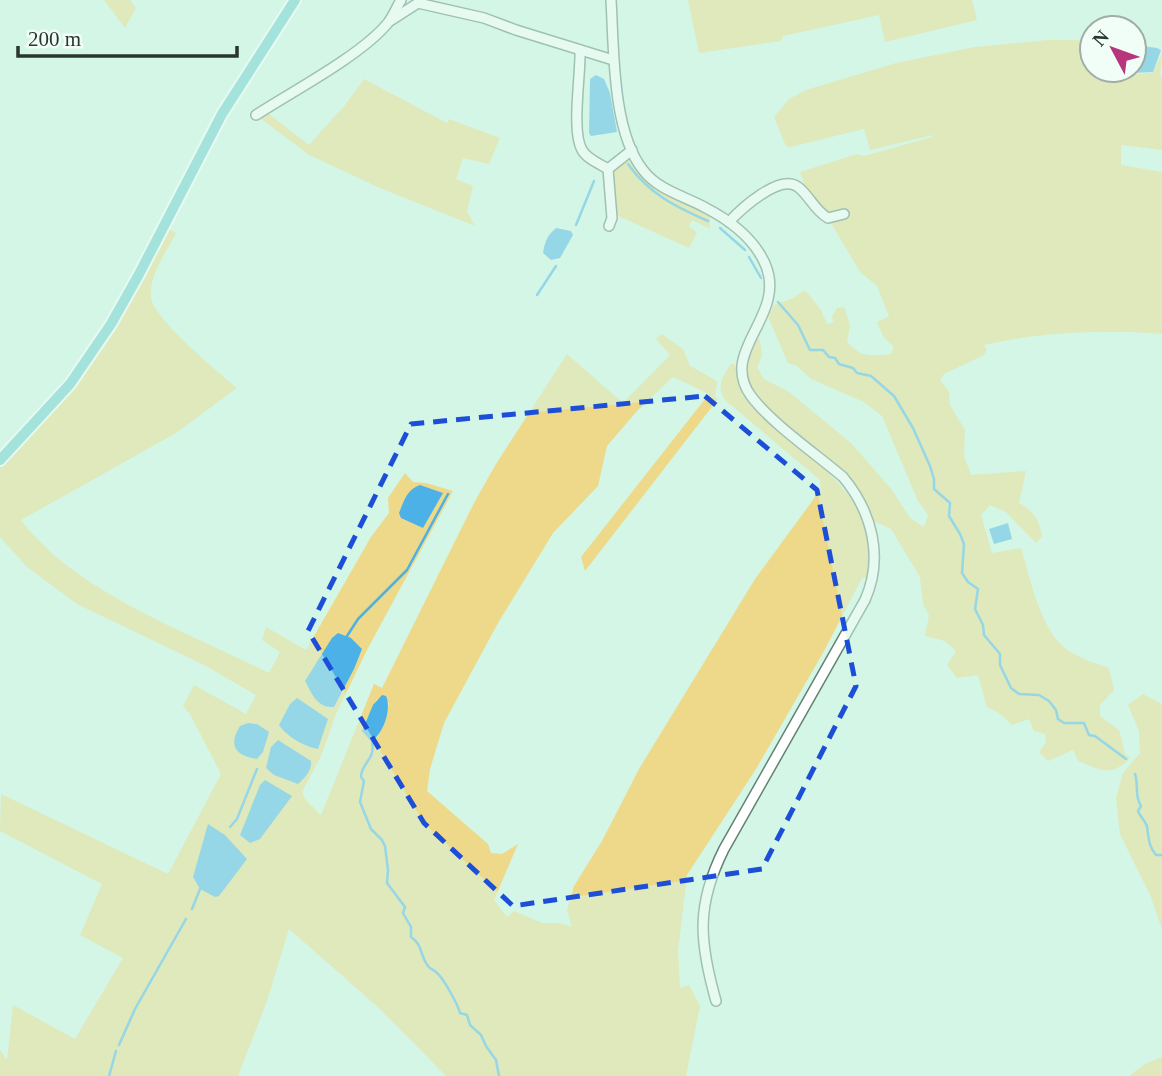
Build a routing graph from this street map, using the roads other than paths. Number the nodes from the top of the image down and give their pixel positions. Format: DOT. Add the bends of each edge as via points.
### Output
graph roads {
  1 [pos="295,0"];
  2 [pos="401,0"];
  3 [pos="611,0"];
  4 [pos="416,1"];
  5 [pos="388,22"];
  6 [pos="580,50"];
  7 [pos="613,60"];
  8 [pos="256,115"];
  9 [pos="632,149"];
  10 [pos="608,169"];
  11 [pos="844,215"];
  12 [pos="729,222"];
  13 [pos="609,226"];
  14 [pos="0,460"];
  15 [pos="716,1001"];
  1 -- 14 [label="main road" via="222,114 104,335 70,384"];
  2 -- 5 [label="street"];
  3 -- 7 [label="street"];
  4 -- 5 [label="street"];
  4 -- 6 [label="street"];
  5 -- 8 [label="street" via="349,55"];
  6 -- 7 [label="street"];
  6 -- 10 [label="street" via="579,143 585,154"];
  7 -- 9 [label="street"];
  9 -- 10 [label="street"];
  9 -- 12 [label="street" via="641,168 659,185"];
  10 -- 13 [label="street"];
  11 -- 12 [label="street" via="822,215 797,186 781,183 743,206"];
  12 -- 15 [label="street" via="754,246 771,290 741,371 750,394 852,488 867,516 874,558 864,600 713,874 702,925"];
}
